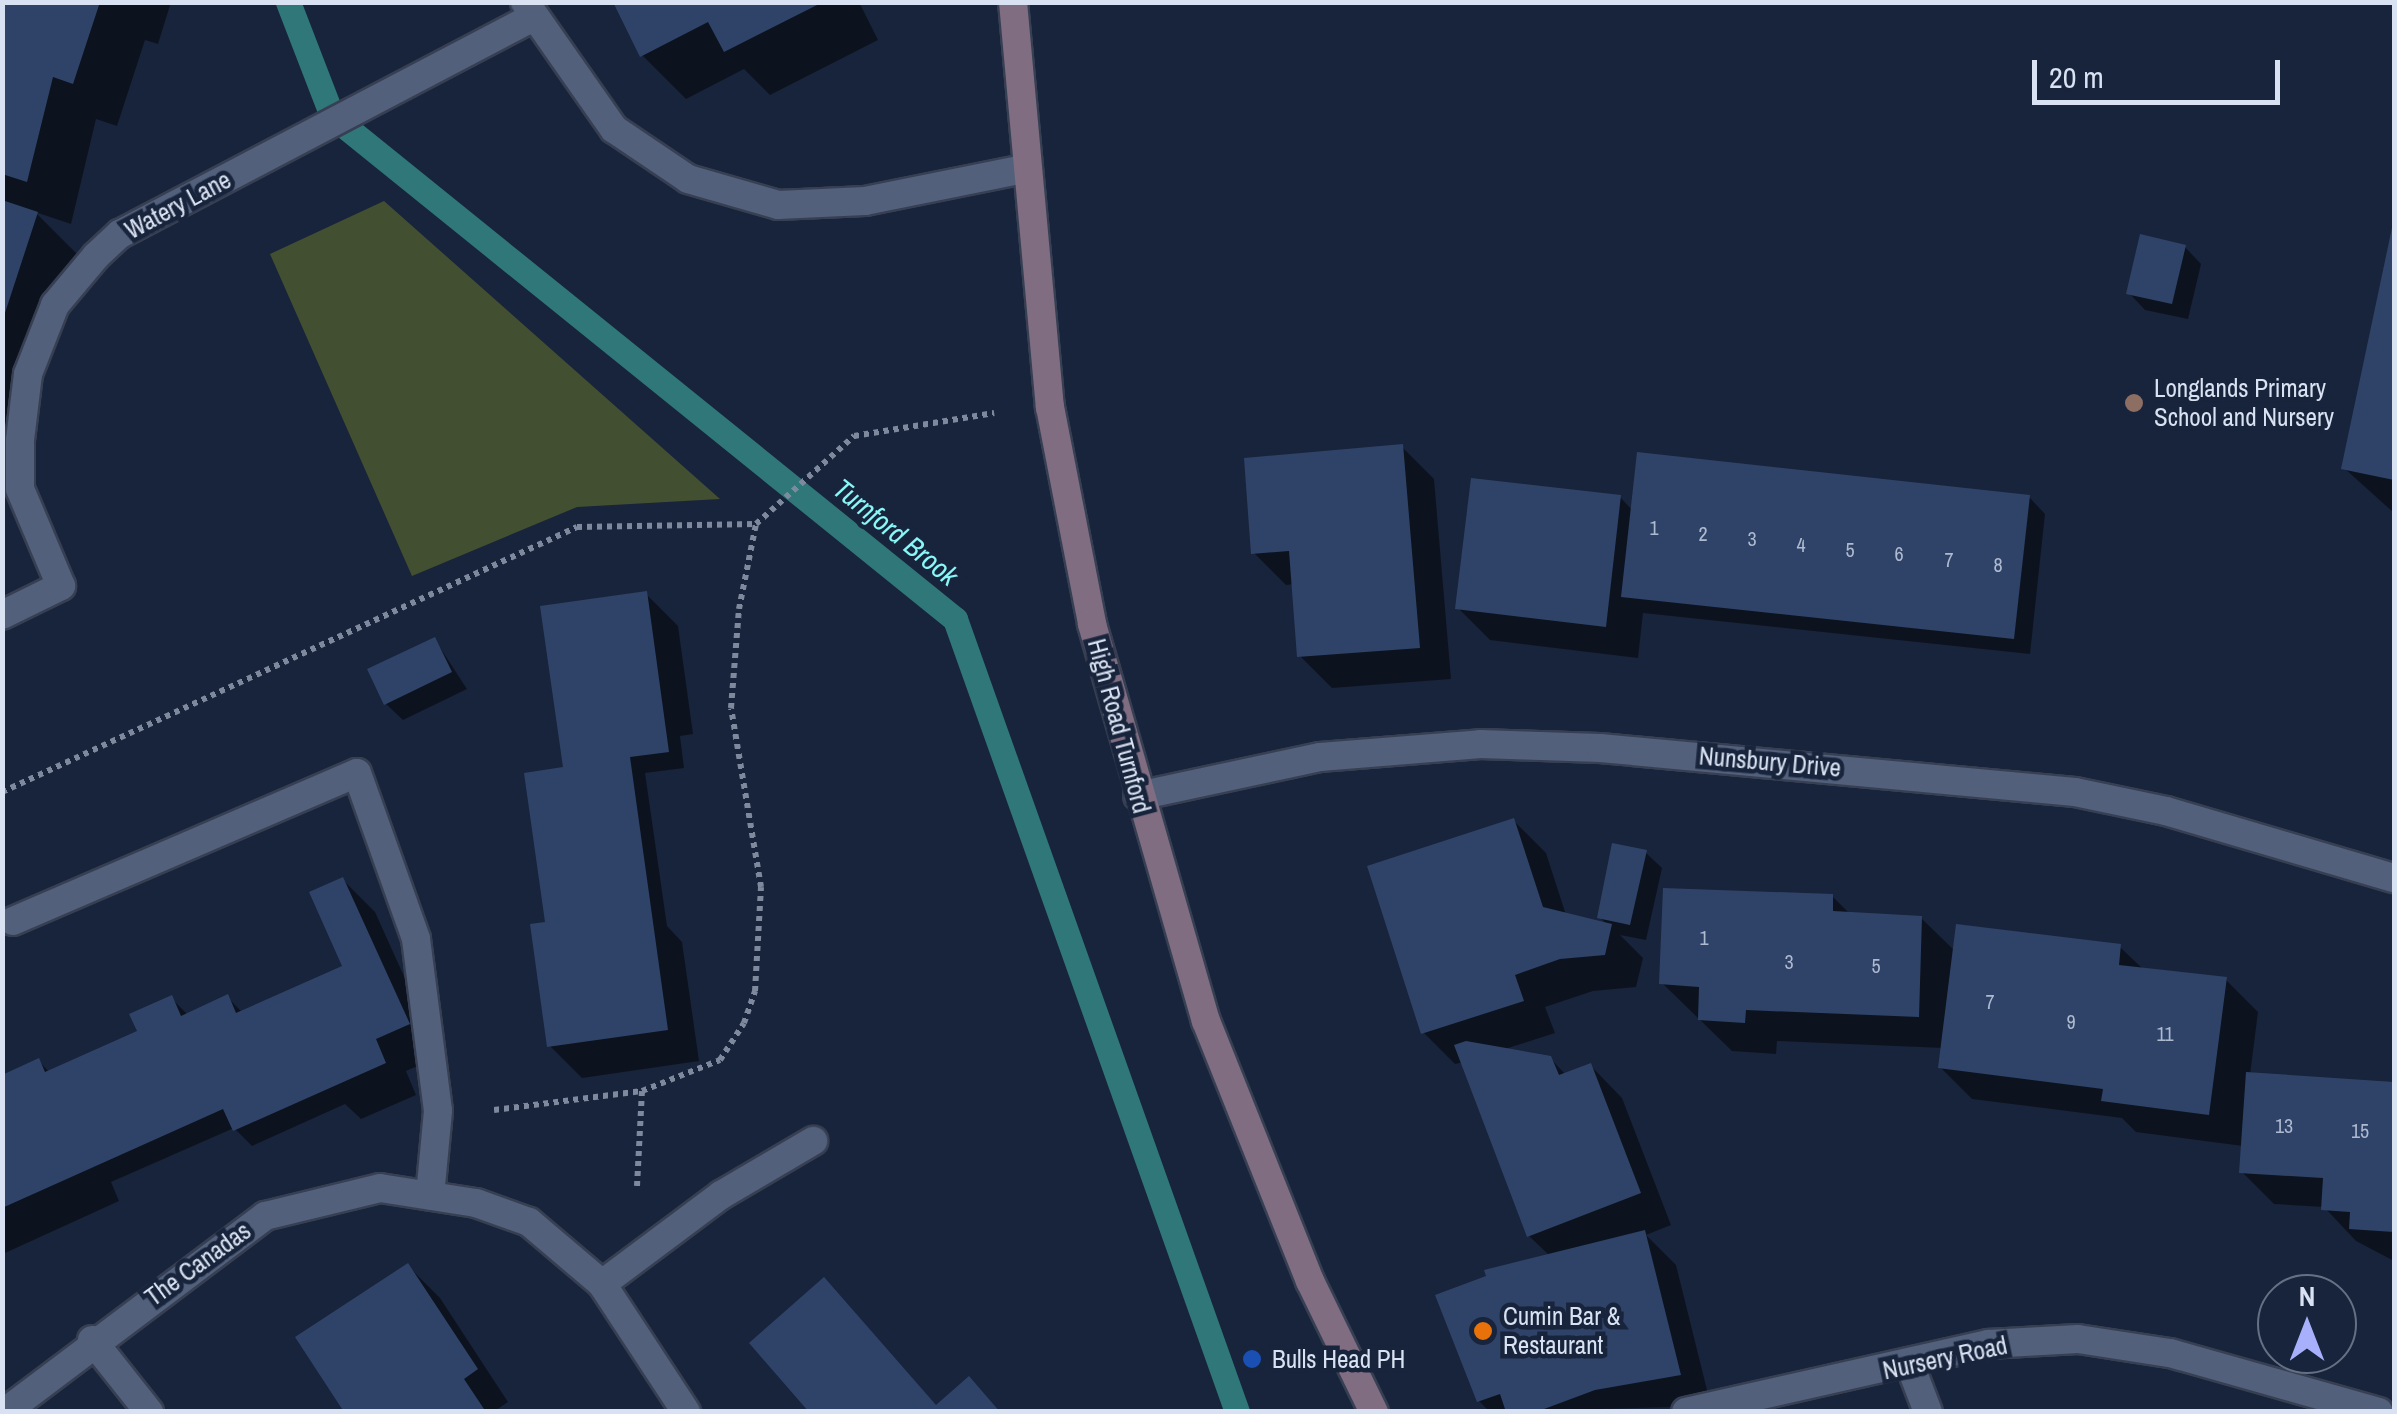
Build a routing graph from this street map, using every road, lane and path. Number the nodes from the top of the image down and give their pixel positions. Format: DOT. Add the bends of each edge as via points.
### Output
graph roads {
  1 [pos="1013,2"];
  2 [pos="528,10"];
  3 [pos="1024,169"];
  4 [pos="1050,407"];
  5 [pos="756,524"];
  6 [pos="2,615"];
  7 [pos="2,792"];
  8 [pos="1138,796"];
  9 [pos="2394,878"];
  10 [pos="13,921"];
  11 [pos="642,1092"];
  12 [pos="483,1112"];
  13 [pos="814,1141"];
  14 [pos="637,1194"];
  15 [pos="430,1196"];
  16 [pos="602,1284"];
  17 [pos="92,1340"];
  18 [pos="1910,1365"];
  19 [pos="5,1412"];
  20 [pos="149,1412"];
  21 [pos="686,1412"];
  22 [pos="1374,1412"];
  23 [pos="1686,1412"];
  24 [pos="1928,1412"];
  25 [pos="2379,1412"];
  1 -- 3 [label="main road, High Road Turnford"];
  2 -- 3 [label="street, Watery Lane" via="614,129 688,179 778,205 865,201"];
  2 -- 6 [label="street, Watery Lane" via="389,94 120,234 56,305 28,374 20,490 60,586"];
  3 -- 4 [label="main road, High Road Turnford"];
  4 -- 5 [label="path" via="854,436"];
  4 -- 8 [label="main road, High Road Turnford" via="1066,516"];
  5 -- 7 [label="path" via="577,526"];
  5 -- 11 [label="path" via="739,609 731,708 762,887 754,991 744,1023 720,1060"];
  8 -- 9 [label="street, Nunsbury Drive" via="1320,758 1480,744 1600,748 2075,792 2166,811"];
  8 -- 22 [label="main road, High Road Turnford" via="1206,1021 1310,1281"];
  10 -- 15 [label="street" via="357,772 416,939 438,1111"];
  11 -- 12 [label="path"];
  11 -- 14 [label="path"];
  13 -- 16 [label="street" via="721,1194"];
  15 -- 16 [label="street, The Canadas" via="529,1222"];
  15 -- 17 [label="street, The Canadas" via="380,1188 266,1216"];
  16 -- 21 [label="street, The Canadas"];
  17 -- 19 [label="street, The Canadas"];
  17 -- 20 [label="street"];
  18 -- 23 [label="street, Nursery Road"];
  18 -- 24 [label="street"];
  18 -- 25 [label="street, Nursery Road" via="1988,1344 2078,1339 2170,1352"];
}
